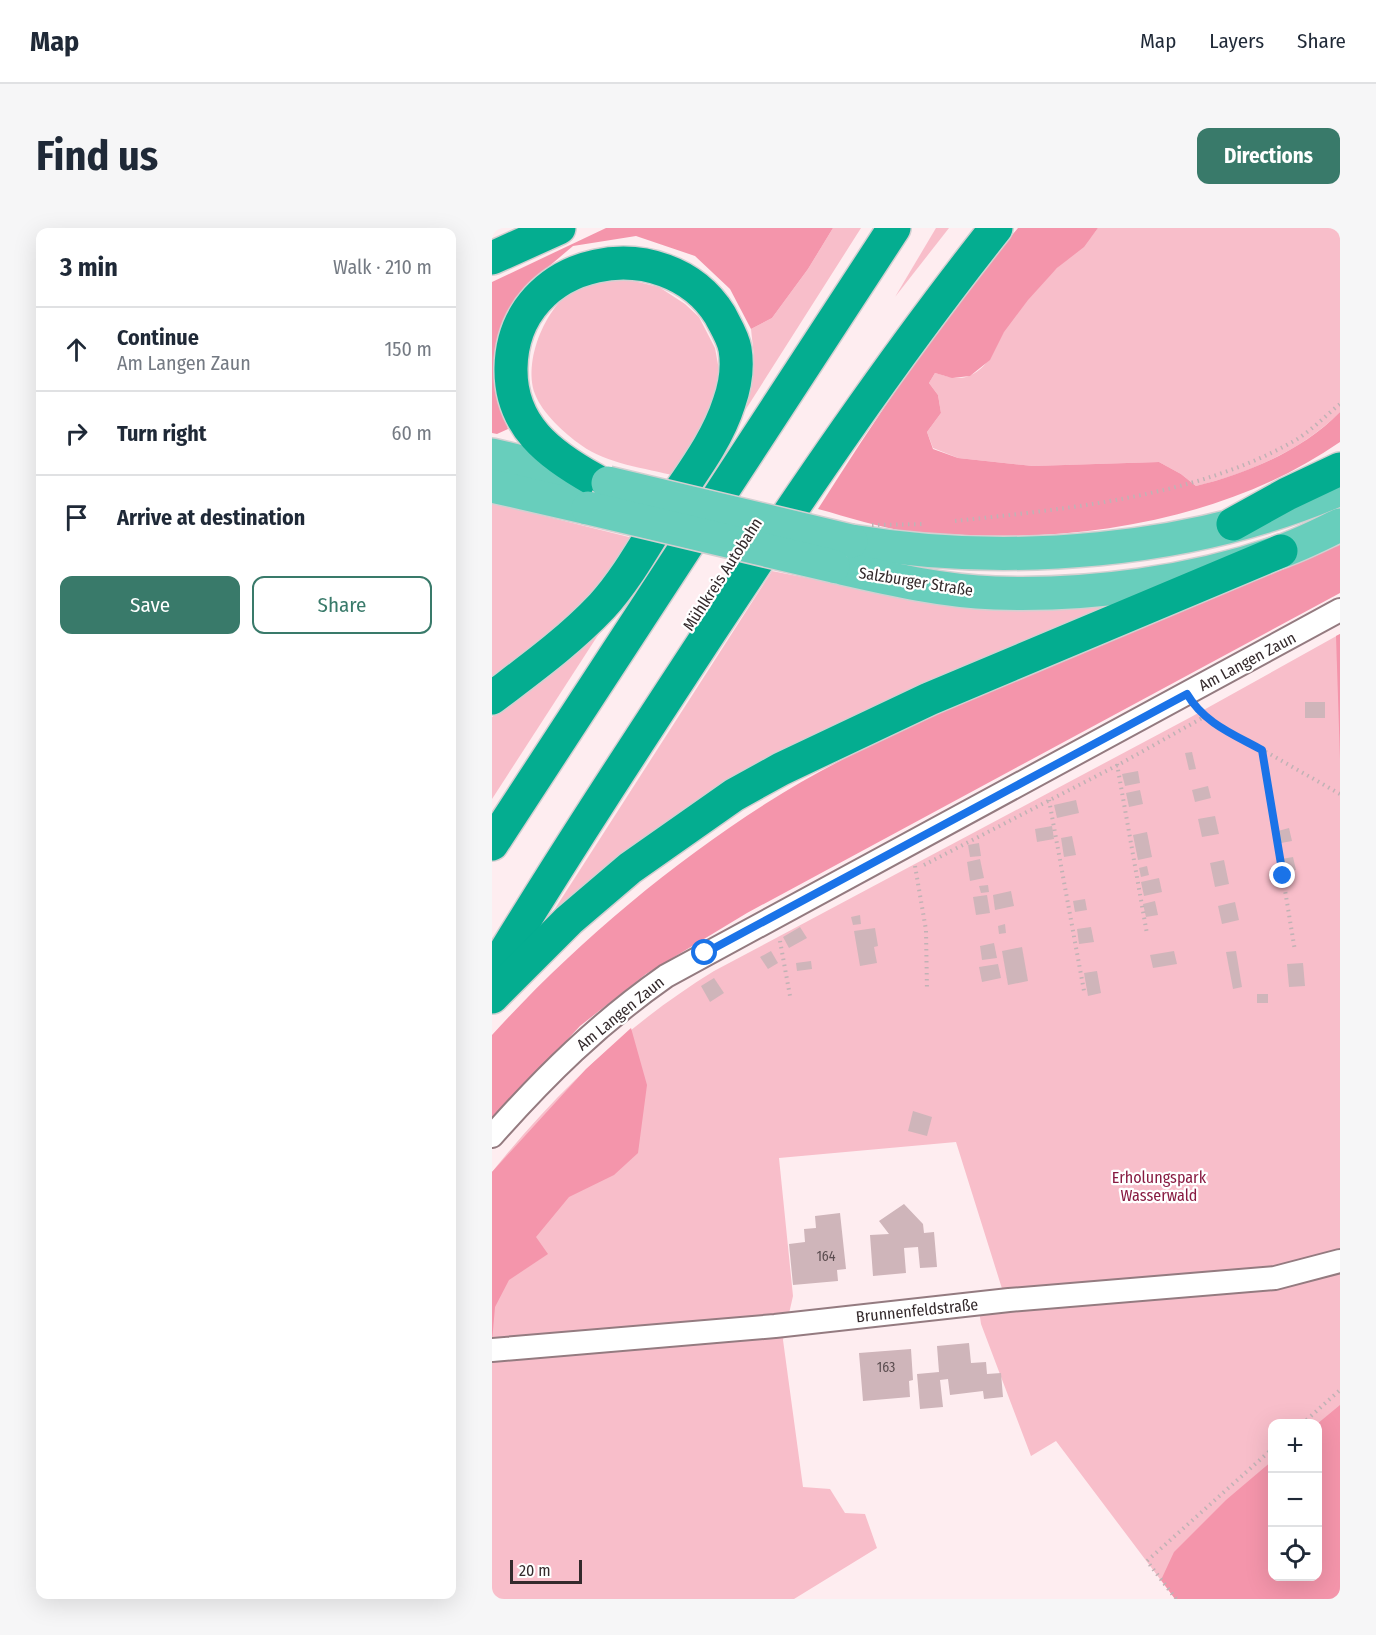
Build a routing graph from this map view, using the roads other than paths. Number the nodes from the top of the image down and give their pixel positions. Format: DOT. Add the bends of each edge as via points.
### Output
graph roads {
  1 [pos="559,228"];
  2 [pos="894,228"];
  3 [pos="968,228"];
  4 [pos="996,228"];
  5 [pos="492,258"];
  6 [pos="492,455"];
  7 [pos="1340,469"];
  8 [pos="492,486"];
  9 [pos="1340,489"];
  10 [pos="597,490"];
  11 [pos="1233,525"];
  12 [pos="1340,525"];
  13 [pos="1281,551"];
  14 [pos="842,554"];
  15 [pos="1340,610"];
  16 [pos="492,698"];
  17 [pos="492,844"];
  18 [pos="492,932"];
  19 [pos="492,973"];
  20 [pos="492,997"];
  21 [pos="492,1136"];
  22 [pos="1340,1261"];
  23 [pos="492,1350"];
  1 -- 5 [label="highway"];
  2 -- 17 [label="highway"];
  3 -- 18 [label="highway, Mühlkreis Autobahn" via="750,530"];
  4 -- 19 [label="highway" via="806,487"];
  6 -- 10 [label="main road, Salzburger Straße"];
  7 -- 11 [label="highway"];
  8 -- 10 [label="main road, Salzburger Straße"];
  9 -- 11 [label="main road, Salzburger Straße" via="1294,509"];
  10 -- 14 [label="main road, Salzburger Straße, bridge"];
  10 -- 16 [label="highway" via="547,450 522,413 511,375 515,336 532,302 568,270 611,257 636,257 682,273 716,307 735,346 737,369 730,402 716,435 604,604 572,635"];
  11 -- 14 [label="main road, Salzburger Straße" via="1099,549 1009,555 910,551"];
  12 -- 13 [label="main road, Salzburger Straße"];
  13 -- 14 [label="main road, Salzburger Straße" via="1191,576 1118,588 993,593 906,582"];
  13 -- 20 [label="highway" via="929,699 752,784 630,868 569,920"];
  15 -- 21 [label="street, Am Langen Zaun" via="666,976 617,1010 570,1053"];
  22 -- 23 [label="street, Brunnenfeldstraße" via="1275,1278"];
}
